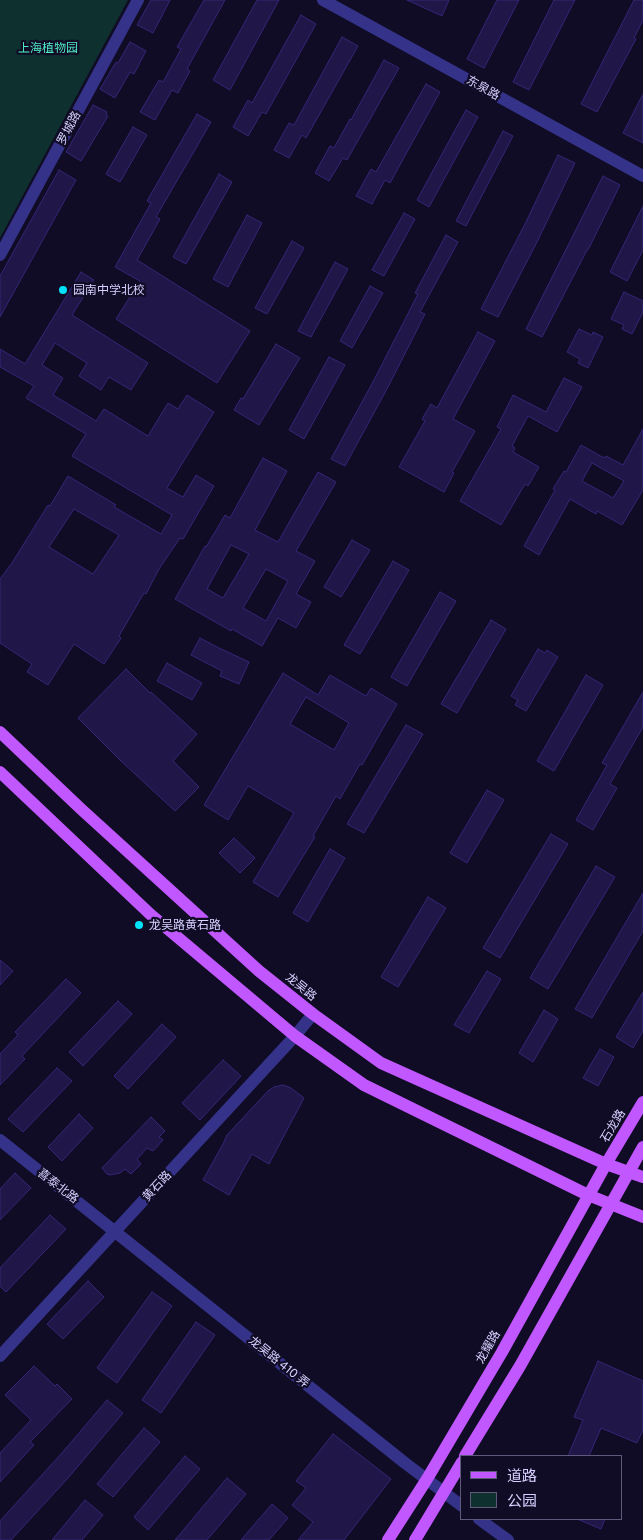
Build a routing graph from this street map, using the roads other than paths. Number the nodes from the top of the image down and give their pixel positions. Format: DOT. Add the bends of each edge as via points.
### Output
graph roads {
  1 [pos="138,0"];
  2 [pos="323,0"];
  3 [pos="643,176"];
  4 [pos="0,255"];
  5 [pos="0,732"];
  6 [pos="0,772"];
  7 [pos="312,1014"];
  8 [pos="295,1036"];
  9 [pos="643,1102"];
  10 [pos="0,1140"];
  11 [pos="643,1147"];
  12 [pos="606,1164"];
  13 [pos="629,1171"];
  14 [pos="643,1177"];
  15 [pos="588,1196"];
  16 [pos="611,1205"];
  17 [pos="643,1217"];
  18 [pos="116,1231"];
  19 [pos="0,1356"];
  20 [pos="466,1455"];
  21 [pos="460,1465"];
  22 [pos="427,1479"];
  23 [pos="444,1492"];
  24 [pos="460,1504"];
  25 [pos="480,1520"];
  26 [pos="388,1540"];
  27 [pos="414,1540"];
  28 [pos="508,1540"];
  1 -- 4 [label="street, 罗城路"];
  2 -- 3 [label="street, 东泉路"];
  5 -- 7 [label="main road, 龙吴路" via="259,971"];
  6 -- 8 [label="main road" via="150,914"];
  7 -- 8 [label="street, 黄石路"];
  7 -- 12 [label="main road, 龙吴路" via="381,1063"];
  8 -- 15 [label="main road" via="364,1085"];
  8 -- 18 [label="street, 黄石路"];
  9 -- 12 [label="main road, 石龙路"];
  10 -- 18 [label="street, 喜泰北路"];
  11 -- 13 [label="main road"];
  12 -- 13 [label="main road, 龙吴路"];
  12 -- 15 [label="main road, 龙耀路"];
  13 -- 14 [label="main road, 龙吴路"];
  13 -- 16 [label="main road"];
  15 -- 16 [label="main road"];
  15 -- 22 [label="main road, 龙耀路"];
  16 -- 17 [label="main road"];
  16 -- 20 [label="main road"];
  18 -- 19 [label="street, 黄石路"];
  18 -- 22 [label="street, 龙吴路 410 弄"];
  21 -- 23 [label="main road"];
  22 -- 23 [label="street, 龙吴路 410 弄"];
  22 -- 26 [label="main road, 龙耀路"];
  23 -- 24 [label="street, 龙吴路 410 弄"];
  23 -- 27 [label="main road"];
  25 -- 28 [label="street"];
}
